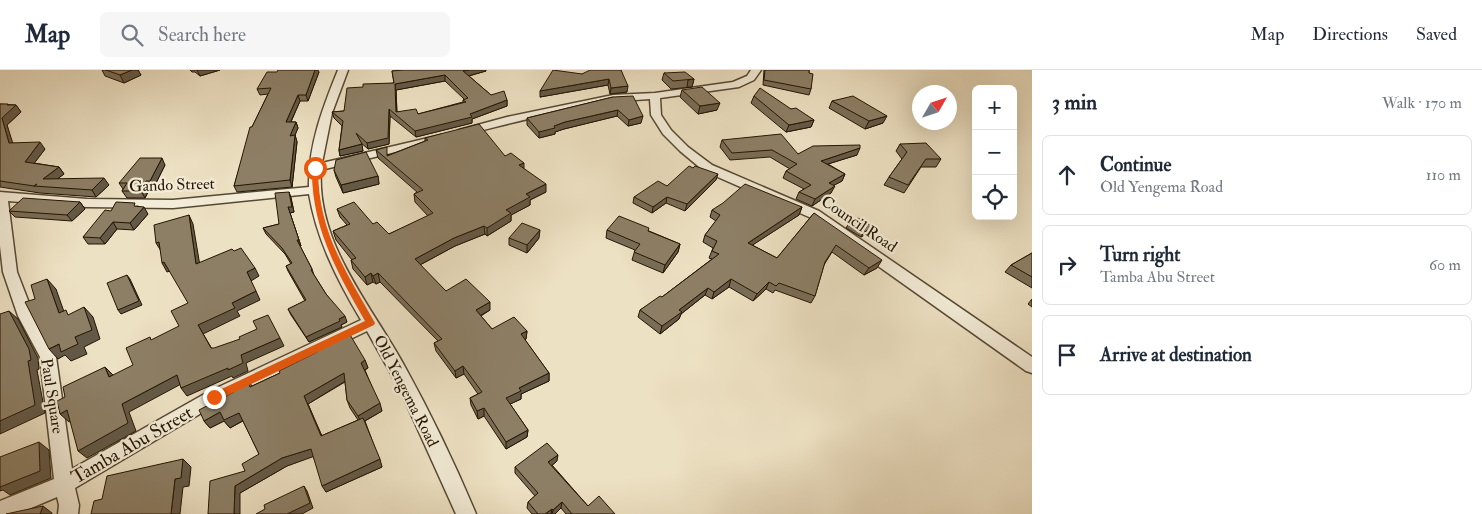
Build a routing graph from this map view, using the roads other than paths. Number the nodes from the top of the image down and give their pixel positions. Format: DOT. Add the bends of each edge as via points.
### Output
graph roads {
  1 [pos="343,70"];
  2 [pos="756,70"];
  3 [pos="655,96"];
  4 [pos="315,168"];
  5 [pos="315,190"];
  6 [pos="0,196"];
  7 [pos="370,323"];
  8 [pos="1032,366"];
  9 [pos="64,484"];
  10 [pos="0,511"];
  11 [pos="68,514"];
  12 [pos="466,514"];
  1 -- 4 [label="street, Old Yengema Road" via="326,114"];
  2 -- 3 [label="street" via="751,78 735,85"];
  3 -- 4 [label="street" via="613,98 507,120"];
  3 -- 8 [label="street, Council Road" via="656,115 667,132 708,168 814,214"];
  4 -- 5 [label="street, Old Yengema Road"];
  5 -- 6 [label="street, Gando Street" via="173,204 87,203"];
  5 -- 7 [label="street, Old Yengema Road" via="321,222 341,272"];
  6 -- 9 [label="street, Paul Square" via="10,272 26,316 48,357"];
  7 -- 9 [label="street, Tamba Abu Street" via="214,397"];
  7 -- 12 [label="street, Old Yengema Road" via="422,418"];
  9 -- 10 [label="street, Tamba Abu Street"];
  9 -- 11 [label="street, Paul Square"];
}
